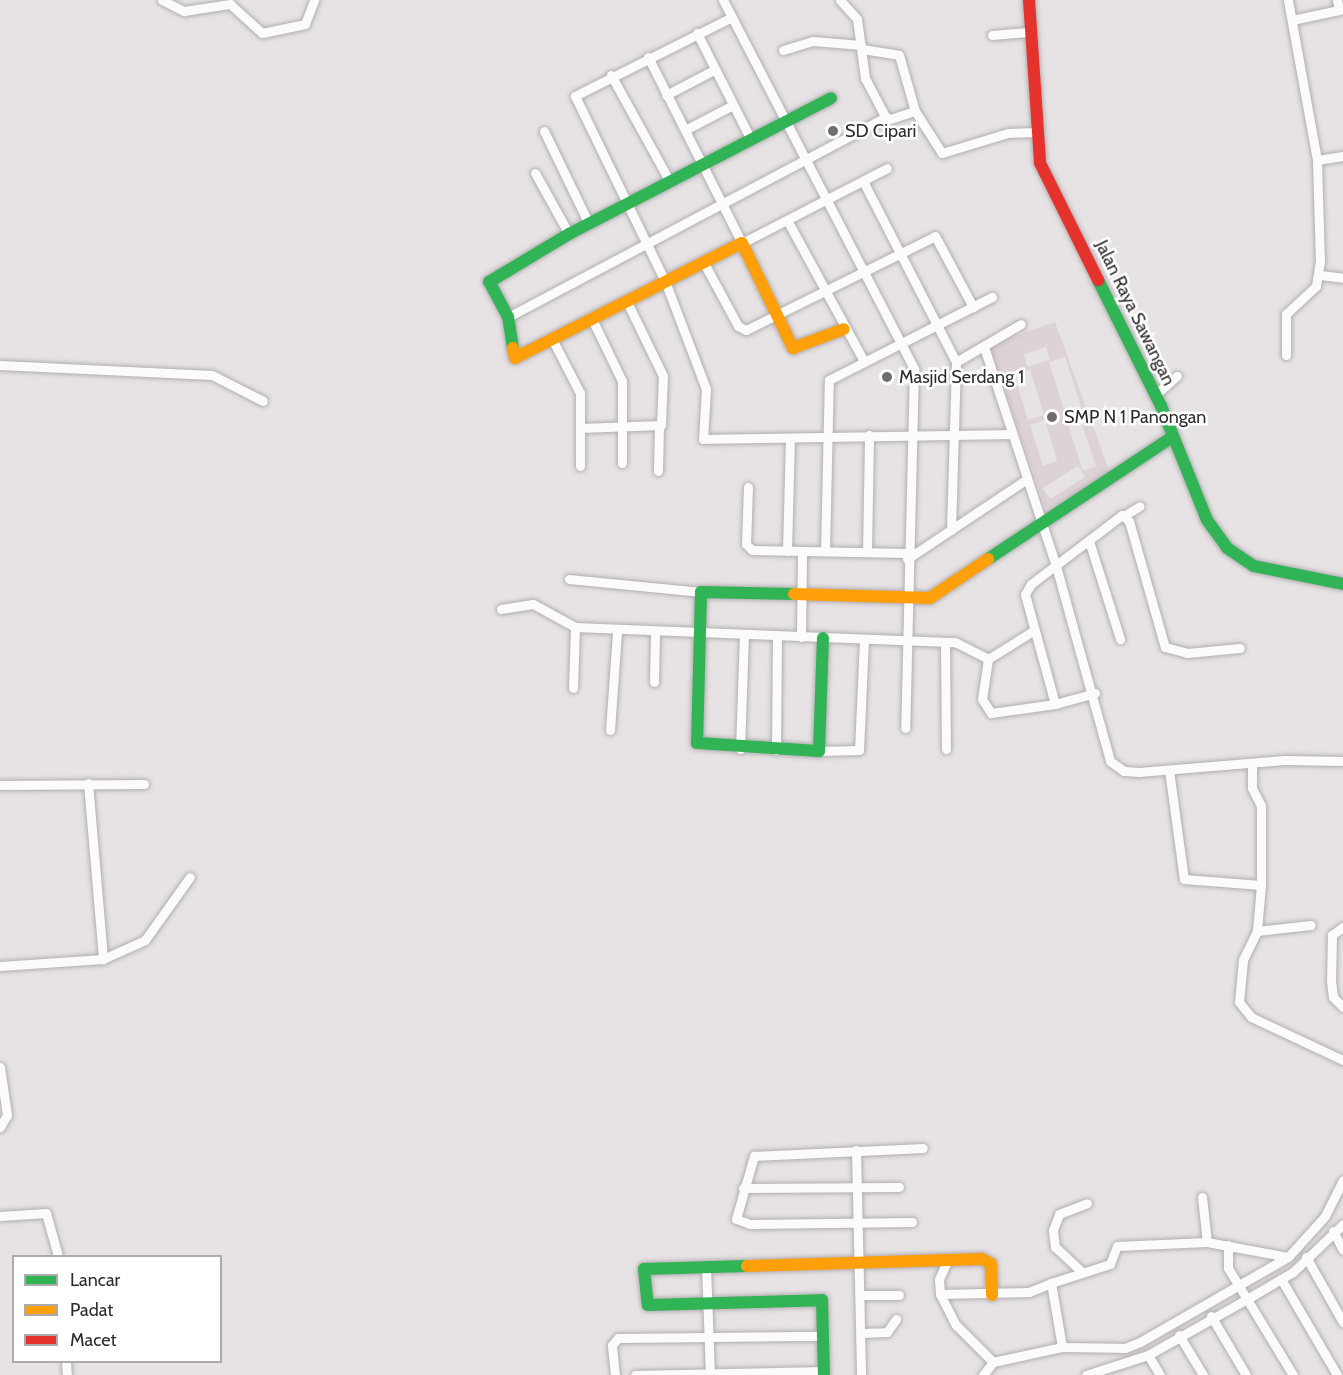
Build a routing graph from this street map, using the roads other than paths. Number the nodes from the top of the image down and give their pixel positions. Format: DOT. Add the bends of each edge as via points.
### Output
graph roads {
  1 [pos="162,0"];
  2 [pos="314,0"];
  3 [pos="723,0"];
  4 [pos="840,0"];
  5 [pos="1029,0"];
  6 [pos="1288,0"];
  7 [pos="1337,0"];
  8 [pos="1341,10"];
  9 [pos="732,17"];
  10 [pos="1292,20"];
  11 [pos="1030,32"];
  12 [pos="697,33"];
  13 [pos="992,34"];
  14 [pos="862,47"];
  15 [pos="783,50"];
  16 [pos="648,57"];
  17 [pos="714,70"];
  18 [pos="611,75"];
  19 [pos="666,95"];
  20 [pos="831,98"];
  21 [pos="733,105"];
  22 [pos="915,111"];
  23 [pos="886,117"];
  24 [pos="788,121"];
  25 [pos="685,130"];
  26 [pos="544,131"];
  27 [pos="1035,132"];
  28 [pos="751,140"];
  29 [pos="1343,156"];
  30 [pos="1317,160"];
  31 [pos="808,161"];
  32 [pos="702,167"];
  33 [pos="887,168"];
  34 [pos="536,173"];
  35 [pos="863,181"];
  36 [pos="670,182"];
  37 [pos="829,199"];
  38 [pos="628,204"];
  39 [pos="723,205"];
  40 [pos="787,220"];
  41 [pos="589,224"];
  42 [pos="569,234"];
  43 [pos="647,241"];
  44 [pos="742,243"];
  45 [pos="899,253"];
  46 [pos="705,265"];
  47 [pos="864,272"];
  48 [pos="1320,275"];
  49 [pos="1343,278"];
  50 [pos="665,281"];
  51 [pos="825,292"];
  52 [pos="992,297"];
  53 [pos="627,302"];
  54 [pos="973,307"];
  55 [pos="777,316"];
  56 [pos="508,317"];
  57 [pos="592,319"];
  58 [pos="937,324"];
  59 [pos="1021,324"];
  60 [pos="844,329"];
  61 [pos="552,339"];
  62 [pos="902,340"];
  63 [pos="984,347"];
  64 [pos="1286,355"];
  65 [pos="864,361"];
  66 [pos="956,362"];
  67 [pos="0,365"];
  68 [pos="1177,376"];
  69 [pos="1155,395"];
  70 [pos="263,401"];
  71 [pos="580,428"];
  72 [pos="622,428"];
  73 [pos="658,428"];
  74 [pos="828,434"];
  75 [pos="1010,434"];
  76 [pos="869,435"];
  77 [pos="910,437"];
  78 [pos="1172,437"];
  79 [pos="952,438"];
  80 [pos="790,440"];
  81 [pos="622,463"];
  82 [pos="580,466"];
  83 [pos="658,471"];
  84 [pos="1024,481"];
  85 [pos="748,487"];
  86 [pos="1140,506"];
  87 [pos="1125,515"];
  88 [pos="1041,523"];
  89 [pos="951,531"];
  90 [pos="1089,541"];
  91 [pos="787,551"];
  92 [pos="802,551"];
  93 [pos="825,551"];
  94 [pos="867,552"];
  95 [pos="907,556"];
  96 [pos="1056,566"];
  97 [pos="569,579"];
  98 [pos="1343,584"];
  99 [pos="701,592"];
  100 [pos="804,594"];
  101 [pos="905,598"];
  102 [pos="501,609"];
  103 [pos="575,627"];
  104 [pos="1033,631"];
  105 [pos="617,632"];
  106 [pos="655,634"];
  107 [pos="701,635"];
  108 [pos="744,636"];
  109 [pos="777,637"];
  110 [pos="801,637"];
  111 [pos="823,638"];
  112 [pos="1120,639"];
  113 [pos="864,640"];
  114 [pos="906,641"];
  115 [pos="945,643"];
  116 [pos="1240,648"];
  117 [pos="988,658"];
  118 [pos="654,682"];
  119 [pos="573,688"];
  120 [pos="1095,693"];
  121 [pos="1055,704"];
  122 [pos="905,728"];
  123 [pos="610,730"];
  124 [pos="740,748"];
  125 [pos="946,749"];
  126 [pos="776,750"];
  127 [pos="819,751"];
  128 [pos="1343,761"];
  129 [pos="1252,763"];
  130 [pos="1169,770"];
  131 [pos="88,783"];
  132 [pos="144,784"];
  133 [pos="0,785"];
  134 [pos="190,877"];
  135 [pos="1261,885"];
  136 [pos="1311,925"];
  137 [pos="1343,927"];
  138 [pos="1257,931"];
  139 [pos="103,959"];
  140 [pos="0,966"];
  141 [pos="1343,1006"];
  142 [pos="1343,1060"];
  143 [pos="0,1067"];
  144 [pos="0,1127"];
  145 [pos="923,1149"];
  146 [pos="856,1150"];
  147 [pos="1343,1179"];
  148 [pos="858,1186"];
  149 [pos="899,1186"];
  150 [pos="743,1188"];
  151 [pos="1202,1197"];
  152 [pos="1087,1203"];
  153 [pos="0,1216"];
  154 [pos="912,1222"];
  155 [pos="859,1223"];
  156 [pos="1343,1224"];
  157 [pos="1333,1231"];
  158 [pos="1207,1242"];
  159 [pos="1228,1245"];
  160 [pos="1343,1250"];
  161 [pos="57,1255"];
  162 [pos="1288,1257"];
  163 [pos="1306,1257"];
  164 [pos="948,1259"];
  165 [pos="859,1261"];
  166 [pos="706,1266"];
  167 [pos="1082,1272"];
  168 [pos="1281,1279"];
  169 [pos="1051,1283"];
  170 [pos="1239,1286"];
  171 [pos="939,1294"];
  172 [pos="861,1295"];
  173 [pos="899,1295"];
  174 [pos="992,1295"];
  175 [pos="1247,1299"];
  176 [pos="708,1304"];
  177 [pos="1211,1316"];
  178 [pos="896,1319"];
  179 [pos="1343,1322"];
  180 [pos="862,1333"];
  181 [pos="1179,1335"];
  182 [pos="708,1336"];
  183 [pos="824,1336"];
  184 [pos="1062,1347"];
  185 [pos="1148,1354"];
  186 [pos="993,1362"];
  187 [pos="1111,1365"];
  188 [pos="824,1373"];
  189 [pos="710,1374"];
  190 [pos="615,1375"];
  191 [pos="635,1375"];
  192 [pos="861,1375"];
  193 [pos="983,1375"];
  194 [pos="1086,1375"];
  195 [pos="1118,1375"];
  196 [pos="1160,1375"];
  197 [pos="1203,1375"];
  198 [pos="1246,1375"];
  199 [pos="1293,1375"];
  200 [pos="1337,1375"];
  1 -- 2 [label="street" via="184,11 230,4 262,33 305,24"];
  3 -- 9 [label="street"];
  4 -- 14 [label="street" via="857,19"];
  5 -- 11 [label="street, Jalan Raya Sawangan"];
  6 -- 10 [label="street"];
  7 -- 8 [label="street"];
  8 -- 10 [label="street"];
  9 -- 12 [label="street"];
  9 -- 24 [label="street"];
  10 -- 30 [label="street"];
  11 -- 13 [label="street"];
  11 -- 27 [label="street, Jalan Raya Sawangan"];
  12 -- 16 [label="street"];
  12 -- 17 [label="street"];
  14 -- 15 [label="street" via="813,41"];
  14 -- 22 [label="street" via="899,55"];
  14 -- 23 [label="street" via="865,78"];
  16 -- 18 [label="street"];
  16 -- 19 [label="street"];
  17 -- 19 [label="street"];
  17 -- 21 [label="street"];
  18 -- 36 [label="street"];
  18 -- 38 [label="street" via="577,93 576,105"];
  19 -- 25 [label="street"];
  20 -- 24 [label="street"];
  21 -- 25 [label="street"];
  21 -- 28 [label="street"];
  22 -- 23 [label="street" via="895,121"];
  22 -- 27 [label="street" via="942,153 1008,133"];
  23 -- 31 [label="street"];
  24 -- 28 [label="street"];
  24 -- 31 [label="street"];
  25 -- 32 [label="street"];
  26 -- 41 [label="street"];
  27 -- 69 [label="street, Jalan Raya Sawangan" via="1045,175"];
  28 -- 32 [label="street"];
  29 -- 30 [label="street"];
  30 -- 48 [label="street"];
  31 -- 37 [label="street"];
  31 -- 39 [label="street"];
  32 -- 36 [label="street"];
  32 -- 39 [label="street"];
  33 -- 35 [label="street"];
  34 -- 42 [label="street"];
  35 -- 37 [label="street"];
  35 -- 45 [label="street"];
  36 -- 38 [label="street"];
  37 -- 40 [label="street"];
  37 -- 47 [label="street"];
  38 -- 41 [label="street"];
  38 -- 43 [label="street"];
  39 -- 43 [label="street"];
  39 -- 44 [label="street"];
  40 -- 44 [label="street"];
  40 -- 51 [label="street"];
  41 -- 42 [label="street"];
  42 -- 56 [label="street" via="490,279"];
  43 -- 50 [label="street"];
  43 -- 56 [label="street"];
  44 -- 46 [label="street"];
  44 -- 55 [label="street"];
  45 -- 47 [label="street"];
  45 -- 54 [label="street" via="935,236"];
  45 -- 58 [label="street"];
  46 -- 50 [label="street"];
  46 -- 55 [label="street" via="741,329"];
  47 -- 51 [label="street"];
  47 -- 62 [label="street"];
  48 -- 49 [label="street"];
  48 -- 64 [label="street" via="1316,286 1286,314"];
  50 -- 53 [label="street"];
  50 -- 80 [label="street" via="706,389 703,439"];
  51 -- 55 [label="street"];
  51 -- 60 [label="street"];
  52 -- 54 [label="street"];
  53 -- 57 [label="street"];
  53 -- 73 [label="street" via="663,376"];
  54 -- 58 [label="street"];
  55 -- 60 [label="street" via="796,349"];
  56 -- 61 [label="street" via="515,358"];
  57 -- 61 [label="street"];
  57 -- 72 [label="street" via="622,381"];
  58 -- 62 [label="street"];
  58 -- 66 [label="street"];
  59 -- 63 [label="street"];
  60 -- 65 [label="street"];
  61 -- 71 [label="street" via="580,393"];
  62 -- 65 [label="street"];
  62 -- 77 [label="street" via="914,369"];
  63 -- 66 [label="street"];
  63 -- 75 [label="street"];
  65 -- 74 [label="street" via="829,380"];
  66 -- 79 [label="street"];
  67 -- 70 [label="street" via="212,375"];
  68 -- 69 [label="street"];
  69 -- 78 [label="street, Jalan Raya Sawangan"];
  71 -- 72 [label="street"];
  71 -- 82 [label="street"];
  72 -- 73 [label="street"];
  72 -- 81 [label="street"];
  73 -- 83 [label="street"];
  74 -- 76 [label="street"];
  74 -- 80 [label="street"];
  74 -- 93 [label="street"];
  75 -- 79 [label="street"];
  75 -- 84 [label="street"];
  76 -- 77 [label="street"];
  76 -- 94 [label="street"];
  77 -- 79 [label="street"];
  77 -- 95 [label="street"];
  78 -- 88 [label="street"];
  78 -- 98 [label="street, Jalan Raya Sawangan" via="1207,520 1235,555 1267,571"];
  79 -- 89 [label="street"];
  80 -- 91 [label="street"];
  84 -- 88 [label="street"];
  84 -- 89 [label="street"];
  85 -- 91 [label="street" via="748,548"];
  86 -- 87 [label="street"];
  87 -- 90 [label="street"];
  87 -- 116 [label="street" via="1165,646 1186,653"];
  88 -- 96 [label="street"];
  88 -- 101 [label="street" via="936,596"];
  89 -- 95 [label="street"];
  90 -- 96 [label="street"];
  90 -- 112 [label="street"];
  91 -- 92 [label="street"];
  92 -- 93 [label="street"];
  92 -- 100 [label="street"];
  93 -- 94 [label="street"];
  94 -- 95 [label="street"];
  95 -- 101 [label="street"];
  96 -- 104 [label="street" via="1025,594"];
  96 -- 120 [label="street"];
  97 -- 99 [label="street"];
  99 -- 100 [label="street"];
  99 -- 107 [label="street"];
  100 -- 101 [label="street"];
  100 -- 110 [label="street"];
  101 -- 114 [label="street"];
  102 -- 103 [label="street" via="533,604"];
  103 -- 105 [label="street"];
  103 -- 119 [label="street"];
  104 -- 117 [label="street"];
  104 -- 121 [label="street"];
  105 -- 106 [label="street"];
  105 -- 123 [label="street"];
  106 -- 107 [label="street"];
  106 -- 118 [label="street"];
  107 -- 108 [label="street"];
  107 -- 124 [label="street" via="695,740"];
  108 -- 109 [label="street"];
  108 -- 124 [label="street"];
  109 -- 110 [label="street"];
  109 -- 126 [label="street"];
  110 -- 111 [label="street"];
  111 -- 113 [label="street"];
  111 -- 127 [label="street"];
  113 -- 114 [label="street"];
  113 -- 127 [label="street" via="859,750"];
  114 -- 115 [label="street"];
  114 -- 122 [label="street"];
  115 -- 117 [label="street" via="958,643"];
  115 -- 125 [label="street"];
  117 -- 121 [label="street" via="986,710 998,713"];
  120 -- 121 [label="street"];
  120 -- 130 [label="street" via="1107,754 1115,766"];
  124 -- 126 [label="street"];
  126 -- 127 [label="street"];
  128 -- 129 [label="street"];
  129 -- 130 [label="street"];
  129 -- 135 [label="street" via="1252,788 1261,806"];
  130 -- 135 [label="street" via="1184,879"];
  131 -- 132 [label="street"];
  131 -- 133 [label="street"];
  131 -- 139 [label="street"];
  134 -- 139 [label="street" via="152,933"];
  135 -- 138 [label="street"];
  136 -- 138 [label="street"];
  137 -- 141 [label="street" via="1332,935 1331,981 1333,997"];
  138 -- 142 [label="street" via="1243,960 1241,1007"];
  139 -- 140 [label="street"];
  143 -- 144 [label="street" via="7,1115"];
  145 -- 146 [label="street"];
  146 -- 148 [label="street"];
  146 -- 150 [label="street" via="754,1156"];
  147 -- 162 [label="street" via="1325,1216"];
  148 -- 149 [label="street"];
  148 -- 150 [label="street"];
  148 -- 155 [label="street"];
  150 -- 155 [label="street" via="740,1223"];
  151 -- 158 [label="street"];
  152 -- 167 [label="street" via="1059,1214 1053,1230 1055,1247"];
  153 -- 161 [label="street" via="46,1212"];
  154 -- 155 [label="street"];
  155 -- 165 [label="street"];
  156 -- 157 [label="street"];
  157 -- 160 [label="street"];
  157 -- 163 [label="street"];
  158 -- 159 [label="street"];
  158 -- 167 [label="street" via="1117,1246 1110,1264"];
  159 -- 162 [label="street"];
  159 -- 170 [label="street" via="1228,1268"];
  162 -- 170 [label="street"];
  163 -- 168 [label="street"];
  163 -- 179 [label="street"];
  164 -- 165 [label="street"];
  164 -- 171 [label="street" via="939,1279"];
  164 -- 174 [label="street" via="988,1261"];
  165 -- 166 [label="street"];
  165 -- 172 [label="street"];
  166 -- 176 [label="street"];
  166 -- 176 [label="street" via="646,1267 644,1300"];
  167 -- 169 [label="street"];
  168 -- 175 [label="street"];
  168 -- 200 [label="street"];
  169 -- 174 [label="street" via="1029,1292"];
  169 -- 184 [label="street"];
  170 -- 175 [label="street"];
  170 -- 184 [label="street" via="1125,1348"];
  171 -- 174 [label="street"];
  171 -- 186 [label="street" via="956,1325"];
  172 -- 173 [label="street"];
  172 -- 180 [label="street"];
  175 -- 177 [label="street"];
  175 -- 199 [label="street"];
  176 -- 182 [label="street"];
  176 -- 183 [label="street" via="823,1296"];
  177 -- 181 [label="street"];
  177 -- 198 [label="street"];
  178 -- 180 [label="street" via="887,1332"];
  180 -- 192 [label="street"];
  181 -- 185 [label="street"];
  181 -- 197 [label="street"];
  182 -- 183 [label="street"];
  182 -- 189 [label="street"];
  182 -- 190 [label="street" via="618,1338 612,1345"];
  183 -- 188 [label="street"];
  184 -- 186 [label="street"];
  185 -- 187 [label="street"];
  185 -- 196 [label="street"];
  186 -- 193 [label="street"];
  187 -- 194 [label="street"];
  187 -- 195 [label="street"];
  188 -- 189 [label="street"];
  189 -- 191 [label="street"];
}
